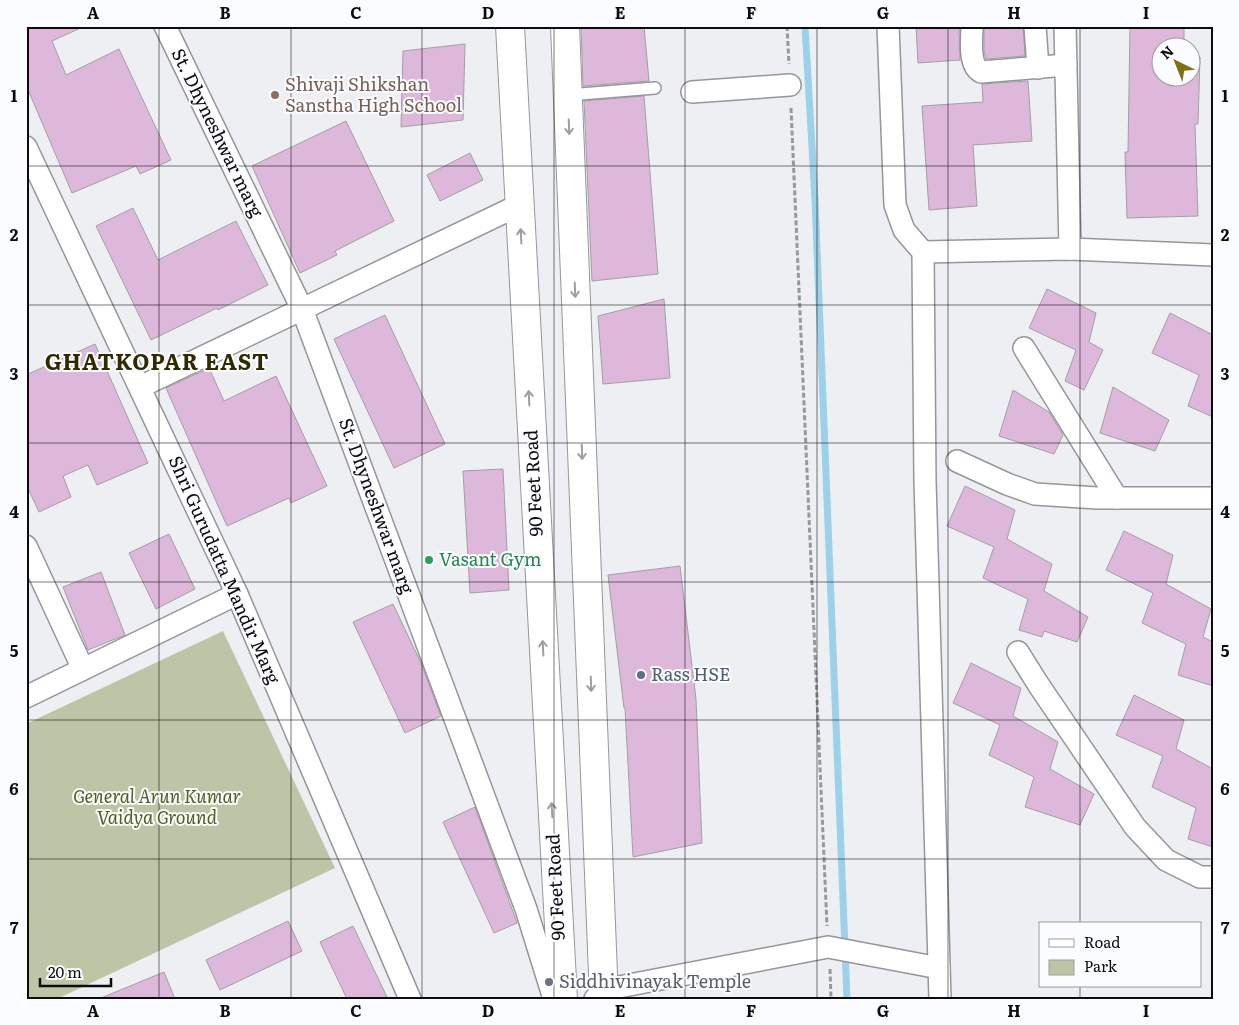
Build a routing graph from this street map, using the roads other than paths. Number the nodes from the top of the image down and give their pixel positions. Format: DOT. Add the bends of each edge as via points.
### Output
graph roads {
  1 [pos="165,26"];
  2 [pos="510,26"];
  3 [pos="565,26"];
  4 [pos="888,26"];
  5 [pos="972,26"];
  6 [pos="1035,26"];
  7 [pos="1065,26"];
  8 [pos="1066,65"];
  9 [pos="1038,68"];
  10 [pos="790,86"];
  11 [pos="655,88"];
  12 [pos="692,92"];
  13 [pos="568,95"];
  14 [pos="26,147"];
  15 [pos="519,205"];
  16 [pos="1070,248"];
  17 [pos="923,252"];
  18 [pos="1213,255"];
  19 [pos="302,309"];
  20 [pos="1024,348"];
  21 [pos="140,387"];
  22 [pos="957,462"];
  23 [pos="1117,498"];
  24 [pos="1213,498"];
  25 [pos="26,546"];
  26 [pos="237,594"];
  27 [pos="1018,652"];
  28 [pos="83,669"];
  29 [pos="26,696"];
  30 [pos="1213,877"];
  31 [pos="939,968"];
  32 [pos="601,996"];
  33 [pos="410,999"];
  34 [pos="554,999"];
  35 [pos="563,999"];
  36 [pos="940,999"];
  1 -- 19 [label="street, St. Dhyneshwar marg"];
  2 -- 15 [label="street, 90 Feet Road"];
  3 -- 13 [label="street"];
  4 -- 17 [label="street" via="896,205 904,230"];
  5 -- 9 [label="street" via="973,64 978,70"];
  6 -- 9 [label="street"];
  7 -- 8 [label="street"];
  8 -- 9 [label="street"];
  8 -- 16 [label="street"];
  10 -- 12 [label="street"];
  11 -- 13 [label="lane"];
  13 -- 32 [label="street, one-way"];
  14 -- 21 [label="street, Shri Gurudatta Mandir Marg"];
  15 -- 19 [label="street"];
  35 -- 15 [label="street, 90 Feet Road, one-way"];
  16 -- 17 [label="street"];
  16 -- 18 [label="street"];
  17 -- 31 [label="street" via="925,481"];
  19 -- 21 [label="street"];
  19 -- 34 [label="street, St. Dhyneshwar marg" via="526,909"];
  20 -- 23 [label="street"];
  21 -- 26 [label="street, Shri Gurudatta Mandir Marg"];
  22 -- 23 [label="street" via="1035,494"];
  23 -- 24 [label="street"];
  25 -- 28 [label="street"];
  26 -- 28 [label="street"];
  26 -- 33 [label="street, Shri Gurudatta Mandir Marg"];
  27 -- 30 [label="street" via="1135,827 1166,860 1200,877"];
  28 -- 29 [label="street"];
  31 -- 32 [label="street" via="828,947"];
  31 -- 36 [label="street"];
}
